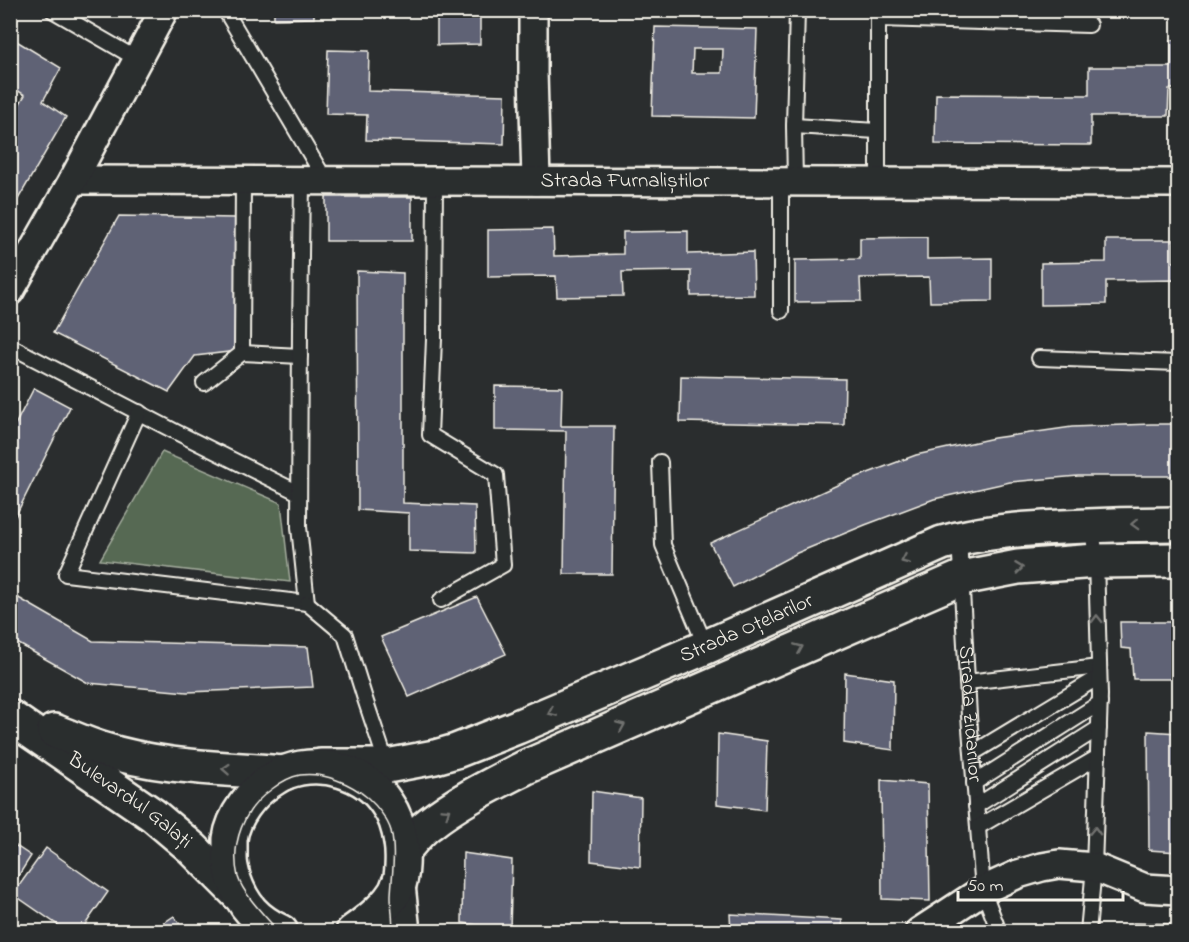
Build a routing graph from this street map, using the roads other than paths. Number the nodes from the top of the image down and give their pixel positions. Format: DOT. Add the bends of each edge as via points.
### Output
graph roads {
  1 [pos="52,10"];
  2 [pos="164,10"];
  3 [pos="225,10"];
  4 [pos="533,10"];
  5 [pos="797,10"];
  6 [pos="878,15"];
  7 [pos="1089,25"];
  8 [pos="137,59"];
  9 [pos="794,126"];
  10 [pos="877,131"];
  11 [pos="73,180"];
  12 [pos="243,181"];
  13 [pos="314,181"];
  14 [pos="435,181"];
  15 [pos="536,181"];
  16 [pos="788,182"];
  17 [pos="878,182"];
  18 [pos="1179,183"];
  19 [pos="10,291"];
  20 [pos="781,311"];
  21 [pos="10,346"];
  22 [pos="242,353"];
  23 [pos="300,356"];
  24 [pos="1039,358"];
  25 [pos="1179,363"];
  26 [pos="204,383"];
  27 [pos="139,412"];
  28 [pos="660,462"];
  29 [pos="299,493"];
  30 [pos="1179,524"];
  31 [pos="1092,526"];
  32 [pos="959,538"];
  33 [pos="1179,560"];
  34 [pos="1096,561"];
  35 [pos="961,578"];
  36 [pos="441,600"];
  37 [pos="307,603"];
  38 [pos="706,647"];
  39 [pos="1099,672"];
  40 [pos="967,682"];
  41 [pos="1100,703"];
  42 [pos="10,715"];
  43 [pos="1099,728"];
  44 [pos="973,753"];
  45 [pos="1098,757"];
  46 [pos="321,766"];
  47 [pos="387,766"];
  48 [pos="284,772"];
  49 [pos="974,783"];
  50 [pos="976,806"];
  51 [pos="978,827"];
  52 [pos="403,851"];
  53 [pos="1094,867"];
  54 [pos="398,885"];
  55 [pos="982,890"];
  56 [pos="1179,890"];
  57 [pos="239,894"];
  58 [pos="273,929"];
  59 [pos="353,932"];
  60 [pos="404,932"];
  61 [pos="919,932"];
  62 [pos="999,932"];
  63 [pos="1088,932"];
  1 -- 8 [label="lane"];
  2 -- 8 [label="street"];
  3 -- 13 [label="lane"];
  4 -- 15 [label="street"];
  5 -- 9 [label="lane"];
  6 -- 7 [label="lane"];
  6 -- 10 [label="lane"];
  8 -- 11 [label="street"];
  9 -- 10 [label="lane"];
  9 -- 16 [label="lane"];
  10 -- 17 [label="lane"];
  11 -- 12 [label="street, Strada Furnaliștilor"];
  11 -- 19 [label="street"];
  12 -- 13 [label="street, Strada Furnaliștilor"];
  12 -- 22 [label="lane"];
  13 -- 14 [label="street, Strada Furnaliștilor"];
  13 -- 23 [label="lane"];
  14 -- 15 [label="street, Strada Furnaliștilor"];
  14 -- 36 [label="lane" via="430,435 496,475 503,565"];
  15 -- 16 [label="street, Strada Furnaliștilor"];
  16 -- 17 [label="street, Strada Furnaliștilor"];
  16 -- 20 [label="lane"];
  17 -- 18 [label="street, Strada Furnaliștilor"];
  21 -- 27 [label="lane"];
  22 -- 23 [label="lane"];
  22 -- 26 [label="lane"];
  23 -- 29 [label="lane"];
  24 -- 25 [label="lane"];
  27 -- 29 [label="lane"];
  27 -- 37 [label="lane" via="66,574"];
  28 -- 38 [label="lane" via="663,544"];
  29 -- 37 [label="lane"];
  30 -- 31 [label="main road, Strada Oțelarilor, one-way"];
  31 -- 32 [label="main road, Strada Oțelarilor" via="1020,529"];
  31 -- 34 [label="lane"];
  32 -- 35 [label="lane, Strada Zidarilor"];
  32 -- 38 [label="main road, Strada Oțelarilor, one-way"];
  33 -- 34 [label="main road, Strada Oțelarilor"];
  35 -- 34 [label="main road, Strada Oțelarilor, one-way" via="1018,567"];
  39 -- 34 [label="lane, one-way"];
  35 -- 40 [label="lane, Strada Zidarilor"];
  52 -- 35 [label="main road, Strada Oțelarilor, one-way" via="427,825 451,808 526,767"];
  37 -- 47 [label="lane" via="345,635"];
  38 -- 47 [label="main road, Strada Oțelarilor, one-way" via="456,751"];
  39 -- 40 [label="lane"];
  39 -- 41 [label="lane"];
  39 -- 44 [label="lane"];
  40 -- 44 [label="lane, Strada Zidarilor"];
  41 -- 43 [label="lane"];
  41 -- 49 [label="lane"];
  48 -- 42 [label="main road, Bulevardul Galați, one-way" via="147,760 101,749"];
  42 -- 57 [label="main road, Bulevardul Galați" via="153,815"];
  43 -- 45 [label="lane"];
  43 -- 50 [label="lane"];
  44 -- 49 [label="lane, Strada Zidarilor"];
  45 -- 51 [label="lane"];
  53 -- 45 [label="lane, one-way"];
  46 -- 47 [label="main road, Strada Oțelarilor"];
  46 -- 48 [label="main road"];
  46 -- 52 [label="main road" via="346,771 381,796 398,825"];
  48 -- 57 [label="main road" via="259,788 240,810 230,837 230,867"];
  49 -- 50 [label="lane, Strada Zidarilor"];
  50 -- 51 [label="lane, Strada Zidarilor"];
  51 -- 55 [label="lane, Strada Zidarilor"];
  52 -- 54 [label="main road"];
  53 -- 55 [label="street" via="1042,867"];
  53 -- 56 [label="street" via="1145,888"];
  53 -- 63 [label="lane"];
  54 -- 59 [label="main road" via="378,914"];
  54 -- 60 [label="main road"];
  55 -- 61 [label="street"];
  55 -- 62 [label="lane, Strada Zidarilor"];
  57 -- 58 [label="main road" via="251,912"];
}
